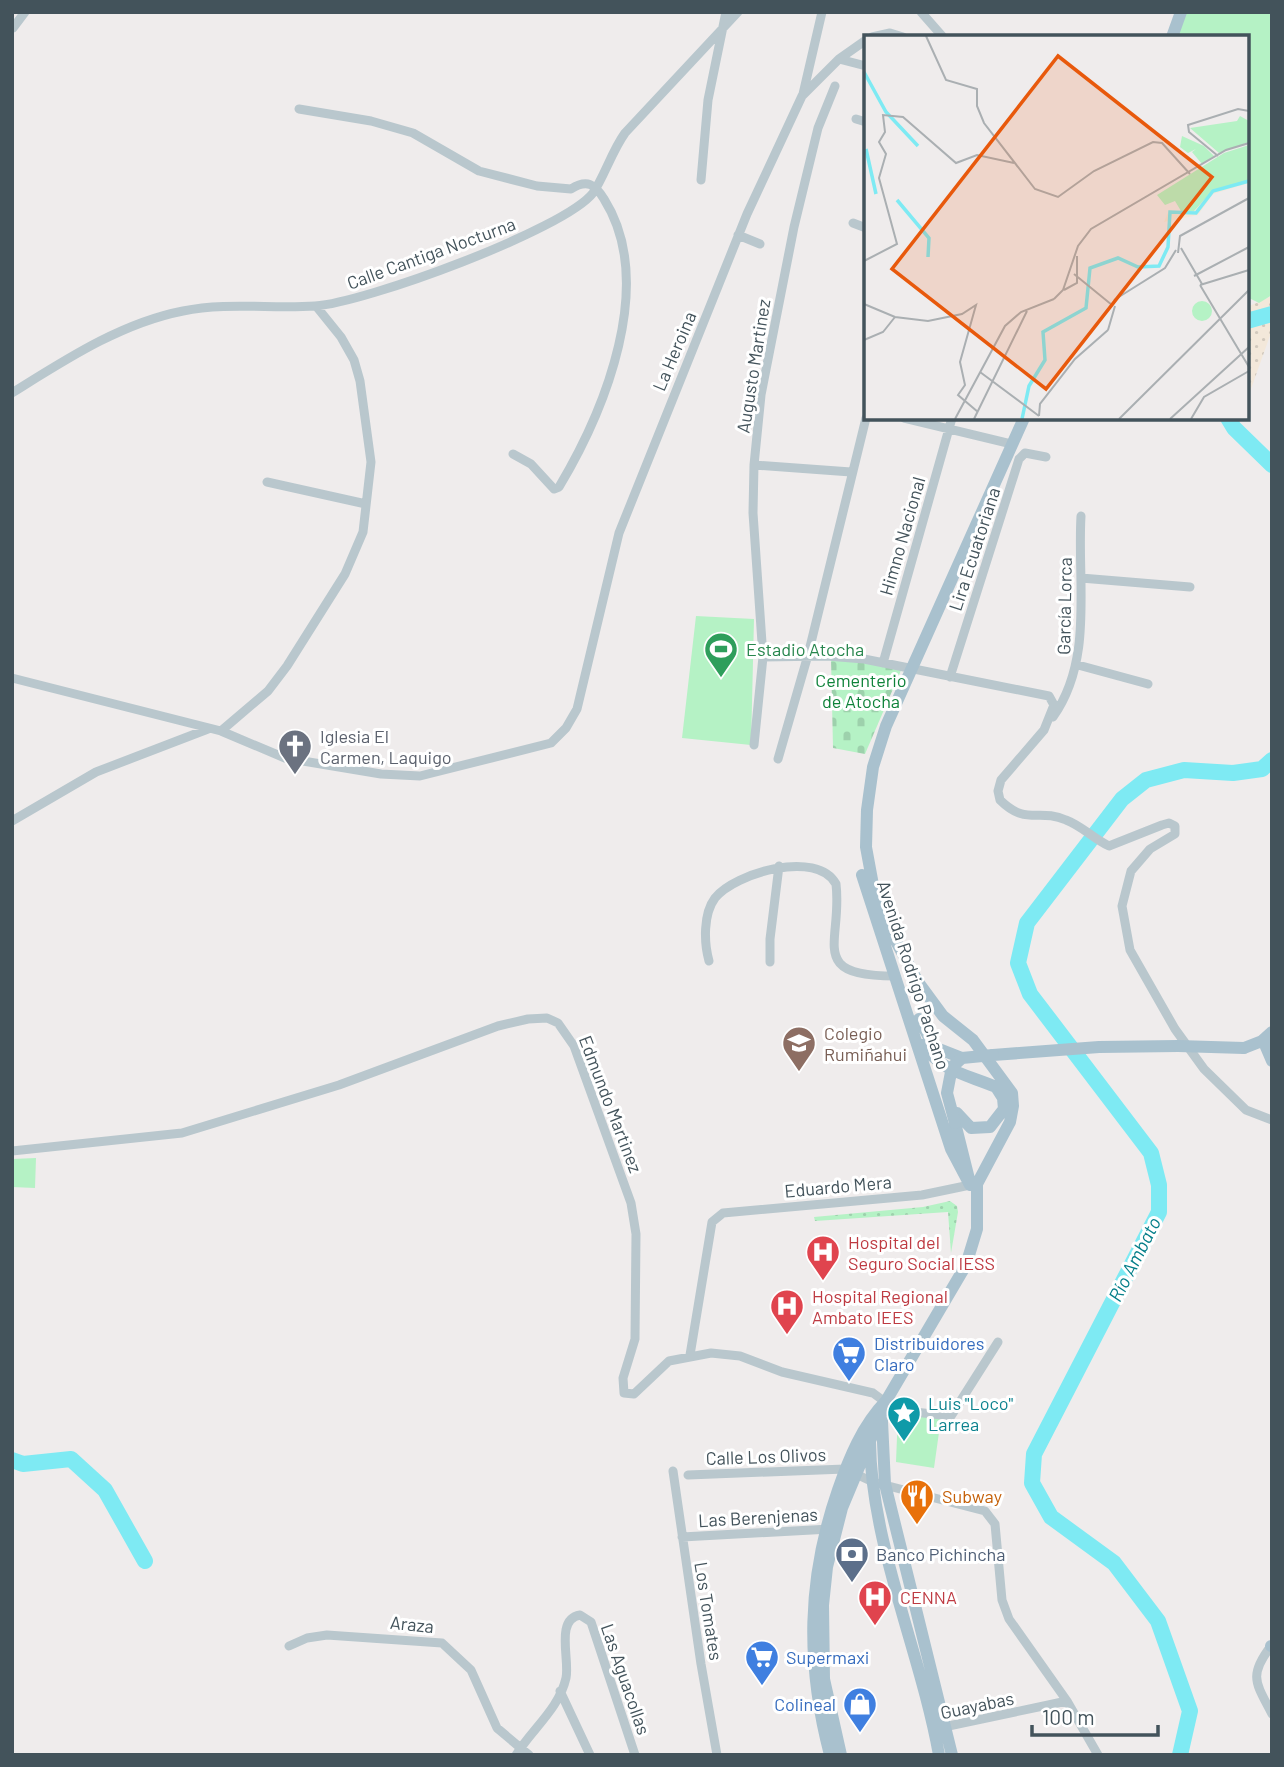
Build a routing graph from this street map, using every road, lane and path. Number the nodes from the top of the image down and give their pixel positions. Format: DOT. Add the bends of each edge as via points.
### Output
graph roads {
  1 [pos="24,12"];
  2 [pos="726,12"];
  3 [pos="738,12"];
  4 [pos="822,12"];
  5 [pos="921,12"];
  6 [pos="1174,12"];
  7 [pos="1181,12"];
  8 [pos="724,26"];
  9 [pos="13,28"];
  10 [pos="941,35"];
  11 [pos="1167,35"];
  12 [pos="1173,35"];
  13 [pos="864,41"];
  14 [pos="839,60"];
  15 [pos="864,66"];
  16 [pos="835,86"];
  17 [pos="802,96"];
  18 [pos="299,109"];
  19 [pos="701,180"];
  20 [pos="596,186"];
  21 [pos="853,223"];
  22 [pos="864,227"];
  23 [pos="738,235"];
  24 [pos="761,244"];
  25 [pos="316,306"];
  26 [pos="12,393"];
  27 [pos="865,420"];
  28 [pos="912,420"];
  29 [pos="951,420"];
  30 [pos="1015,420"];
  31 [pos="1023,420"];
  32 [pos="948,429"];
  33 [pos="1008,443"];
  34 [pos="513,454"];
  35 [pos="1046,457"];
  36 [pos="754,465"];
  37 [pos="851,472"];
  38 [pos="267,482"];
  39 [pos="366,504"];
  40 [pos="1081,516"];
  41 [pos="1081,578"];
  42 [pos="1190,587"];
  43 [pos="808,655"];
  44 [pos="762,657"];
  45 [pos="883,663"];
  46 [pos="1078,665"];
  47 [pos="906,669"];
  48 [pos="950,677"];
  49 [pos="12,678"];
  50 [pos="1148,684"];
  51 [pos="208,729"];
  52 [pos="1044,730"];
  53 [pos="220,731"];
  54 [pos="754,745"];
  55 [pos="778,759"];
  56 [pos="12,821"];
  57 [pos="779,866"];
  58 [pos="893,938"];
  59 [pos="709,961"];
  60 [pos="771,962"];
  61 [pos="894,976"];
  62 [pos="1271,1034"];
  63 [pos="917,1039"];
  64 [pos="1244,1048"];
  65 [pos="993,1055"];
  66 [pos="1269,1057"];
  67 [pos="962,1058"];
  68 [pos="956,1119"];
  69 [pos="1272,1120"];
  70 [pos="12,1151"];
  71 [pos="974,1184"];
  72 [pos="998,1342"];
  73 [pos="690,1355"];
  74 [pos="886,1401"];
  75 [pos="876,1417"];
  76 [pos="870,1437"];
  77 [pos="673,1471"];
  78 [pos="850,1471"];
  79 [pos="688,1475"];
  80 [pos="879,1483"];
  81 [pos="830,1529"];
  82 [pos="682,1537"];
  83 [pos="289,1646"];
  84 [pos="1272,1646"];
  85 [pos="821,1690"];
  86 [pos="561,1691"];
  87 [pos="1067,1701"];
  88 [pos="1272,1714"];
  89 [pos="940,1728"];
  90 [pos="518,1751"];
  91 [pos="529,1755"];
  92 [pos="590,1755"];
  93 [pos="635,1755"];
  94 [pos="717,1755"];
  95 [pos="830,1755"];
  96 [pos="841,1755"];
  97 [pos="939,1755"];
  98 [pos="952,1755"];
  99 [pos="1098,1755"];
  1 -- 9 [label="street"];
  2 -- 8 [label="street"];
  3 -- 8 [label="street, Calle Cantiga Nocturna"];
  4 -- 17 [label="street"];
  5 -- 10 [label="street"];
  6 -- 11 [label="main road"];
  7 -- 12 [label="main road"];
  8 -- 19 [label="street" via="702,141"];
  8 -- 20 [label="street, Calle Cantiga Nocturna" via="625,132"];
  13 -- 14 [label="street, La Heroina"];
  14 -- 15 [label="street"];
  14 -- 17 [label="street, La Heroina"];
  16 -- 36 [label="street, Augusto Martinez" via="818,128 794,227 761,395"];
  17 -- 23 [label="street, La Heroina"];
  18 -- 20 [label="street" via="413,133 479,171 505,179 571,189 580,183"];
  20 -- 25 [label="street, Calle Cantiga Nocturna" via="592,194 557,219 499,248 364,296"];
  20 -- 34 [label="street" via="623,238 629,285 618,346 588,433 559,487 547,485 531,464"];
  21 -- 22 [label="street"];
  23 -- 24 [label="street"];
  23 -- 53 [label="street, La Heroina" via="619,533 577,709 566,729 551,743 420,776 285,758"];
  25 -- 26 [label="street, Calle Cantiga Nocturna" via="184,311 110,335"];
  25 -- 39 [label="street" via="341,337 360,381 371,462"];
  27 -- 37 [label="street"];
  28 -- 32 [label="street"];
  29 -- 32 [label="street, Himno Nacional"];
  30 -- 33 [label="main road, Avenida Rodrigo Pachano"];
  31 -- 33 [label="main road, Avenida Rodrigo Pachano"];
  32 -- 33 [label="street"];
  32 -- 45 [label="street, Himno Nacional"];
  33 -- 47 [label="main road, Avenida Rodrigo Pachano"];
  35 -- 48 [label="street, Lira Ecuatoriana" via="1025,453 1019,459"];
  36 -- 37 [label="street"];
  36 -- 44 [label="street, Augusto Martinez"];
  37 -- 43 [label="street"];
  38 -- 39 [label="street"];
  39 -- 53 [label="street" via="355,557 311,630 268,691"];
  40 -- 41 [label="street, García Lorca"];
  41 -- 42 [label="street"];
  41 -- 46 [label="street, García Lorca"];
  43 -- 44 [label="street"];
  43 -- 45 [label="street"];
  43 -- 55 [label="street"];
  44 -- 54 [label="street, Augusto Martinez"];
  45 -- 47 [label="street"];
  46 -- 50 [label="street"];
  46 -- 52 [label="street, García Lorca" via="1064,703"];
  47 -- 48 [label="street"];
  47 -- 58 [label="main road, Avenida Rodrigo Pachano" via="878,748 867,810 868,862"];
  47 -- 61 [label="main road, Avenida Rodrigo Pachano" via="867,762 859,814 867,898"];
  48 -- 52 [label="street" via="1049,696 1054,705"];
  49 -- 51 [label="street"];
  51 -- 53 [label="street"];
  51 -- 56 [label="street" via="96,772"];
  52 -- 69 [label="street, García Lorca" via="1001,780 1000,800 1022,816 1046,815 1071,822 1114,846 1162,825 1175,826 1175,834 1150,849 1131,871 1122,906 1130,950 1175,1029 1204,1069 1246,1110"];
  57 -- 59 [label="street" via="722,891 713,901 704,938"];
  57 -- 60 [label="street"];
  57 -- 61 [label="street" via="804,865 832,876 837,892 832,940 838,959 852,973"];
  58 -- 67 [label="main road" via="924,1033 934,1047"];
  58 -- 71 [label="main road" via="943,1016 973,1040 1012,1093 1010,1122"];
  61 -- 63 [label="main road, Avenida Rodrigo Pachano"];
  62 -- 64 [label="main road"];
  62 -- 66 [label="main road"];
  63 -- 68 [label="main road" via="934,1060 969,1080 996,1087 1003,1098 1004,1109 990,1127 971,1128"];
  63 -- 71 [label="main road, Avenida Rodrigo Pachano" via="956,1161"];
  64 -- 65 [label="main road, bridge" via="1099,1047"];
  64 -- 66 [label="main road"];
  65 -- 67 [label="main road, bridge"];
  65 -- 68 [label="main road, bridge" via="963,1063 954,1072 950,1084"];
  67 -- 68 [label="main road, bridge" via="951,1067 947,1084"];
  68 -- 71 [label="main road"];
  70 -- 73 [label="street, Edmundo Martinez" via="182,1133 339,1085 498,1026 547,1018 558,1023 574,1046 631,1203 637,1256 635,1339 623,1378 624,1393 634,1394 669,1361"];
  71 -- 73 [label="street, Eduardo Mera" via="922,1195 723,1213 712,1222"];
  71 -- 74 [label="main road, Avenida Rodrigo Pachano" via="971,1231 960,1272"];
  72 -- 74 [label="street, Edmundo Martinez" via="954,1415 896,1410"];
  73 -- 74 [label="street, Edmundo Martinez" via="740,1356 782,1372 873,1393"];
  74 -- 75 [label="main road, Avenida Rodrigo Pachano"];
  75 -- 76 [label="main road"];
  75 -- 78 [label="main road, Avenida Rodrigo Pachano"];
  75 -- 80 [label="main road"];
  76 -- 78 [label="main road"];
  76 -- 80 [label="main road"];
  77 -- 82 [label="street, Los Tomates"];
  78 -- 79 [label="street, Calle Los Olivos"];
  78 -- 80 [label="street"];
  78 -- 81 [label="main road"];
  80 -- 87 [label="street" via="990,1515 995,1524 1004,1608"];
  80 -- 89 [label="main road"];
  81 -- 82 [label="street, Las Berenjenas"];
  81 -- 85 [label="main road" via="818,1605"];
  82 -- 94 [label="street, Los Tomates"];
  83 -- 90 [label="street, Araza" via="317,1635 442,1643 466,1663 497,1728"];
  84 -- 88 [label="street" via="1259,1661 1255,1679"];
  85 -- 95 [label="main road"];
  85 -- 96 [label="main road"];
  86 -- 90 [label="street, Las Aguacollas"];
  86 -- 92 [label="street"];
  86 -- 93 [label="street, Las Aguacollas" via="567,1672 566,1626 571,1618 582,1615 590,1620 600,1644"];
  87 -- 89 [label="street, Guayabas"];
  87 -- 99 [label="street"];
  89 -- 97 [label="main road"];
  89 -- 98 [label="main road"];
  90 -- 91 [label="street, Araza"];
}
